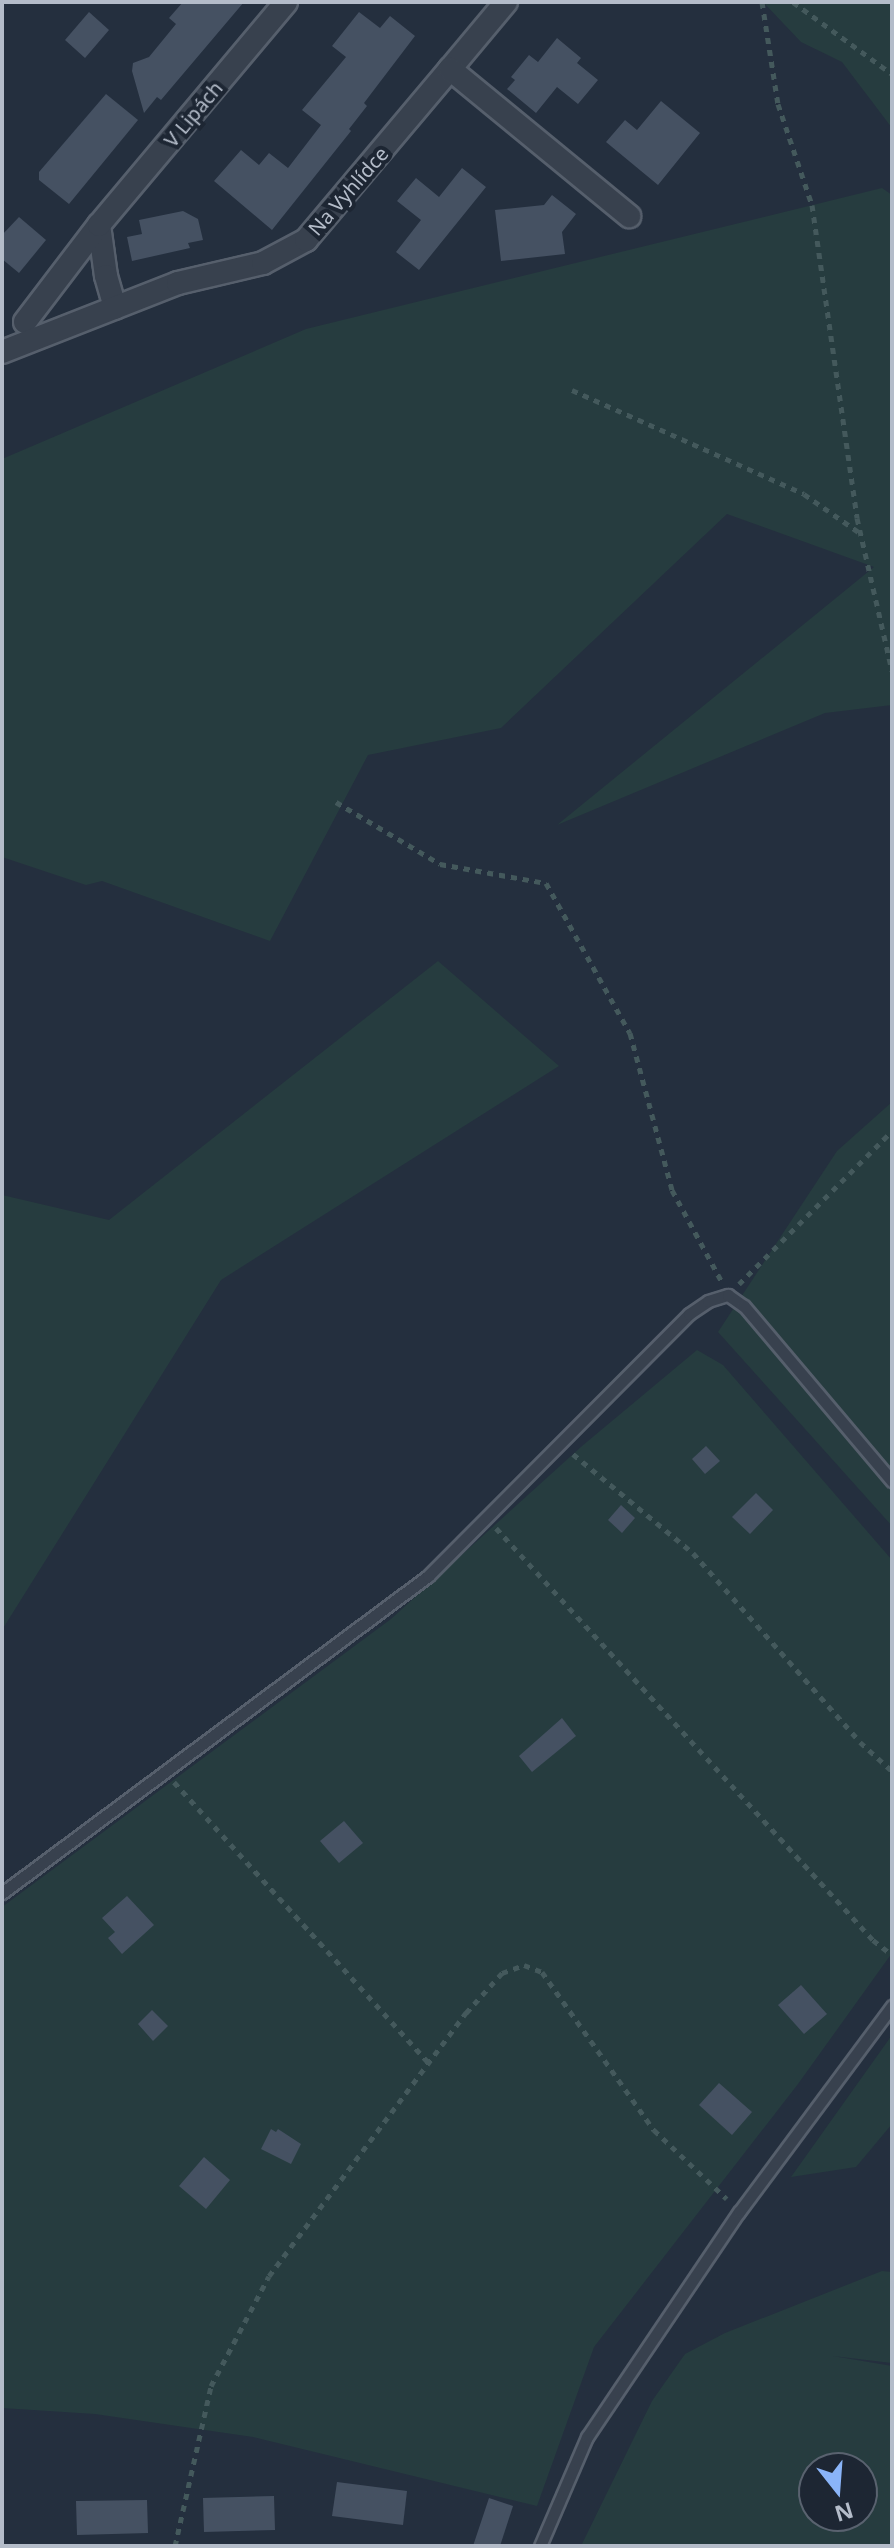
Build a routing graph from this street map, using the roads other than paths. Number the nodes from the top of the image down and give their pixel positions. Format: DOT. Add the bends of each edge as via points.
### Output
graph roads {
  1 [pos="286,2"];
  2 [pos="506,2"];
  3 [pos="450,69"];
  4 [pos="629,216"];
  5 [pos="99,225"];
  6 [pos="115,308"];
  7 [pos="25,322"];
  8 [pos="2,352"];
  9 [pos="892,1481"];
  10 [pos="2,1893"];
  11 [pos="892,2006"];
  12 [pos="540,2546"];
  1 -- 5 [label="street, V Lipách"];
  2 -- 3 [label="street, Na Vyhlídce"];
  3 -- 4 [label="street"];
  3 -- 6 [label="street, Na Vyhlídce" via="306,240 263,263 178,283"];
  5 -- 6 [label="street"];
  5 -- 7 [label="street, V Lipách"];
  6 -- 8 [label="street, Na Vyhlídce"];
  9 -- 10 [label="lane" via="772,1337 728,1295 708,1301 689,1314 428,1576"];
  11 -- 12 [label="lane" via="739,2212 587,2437"];
}
